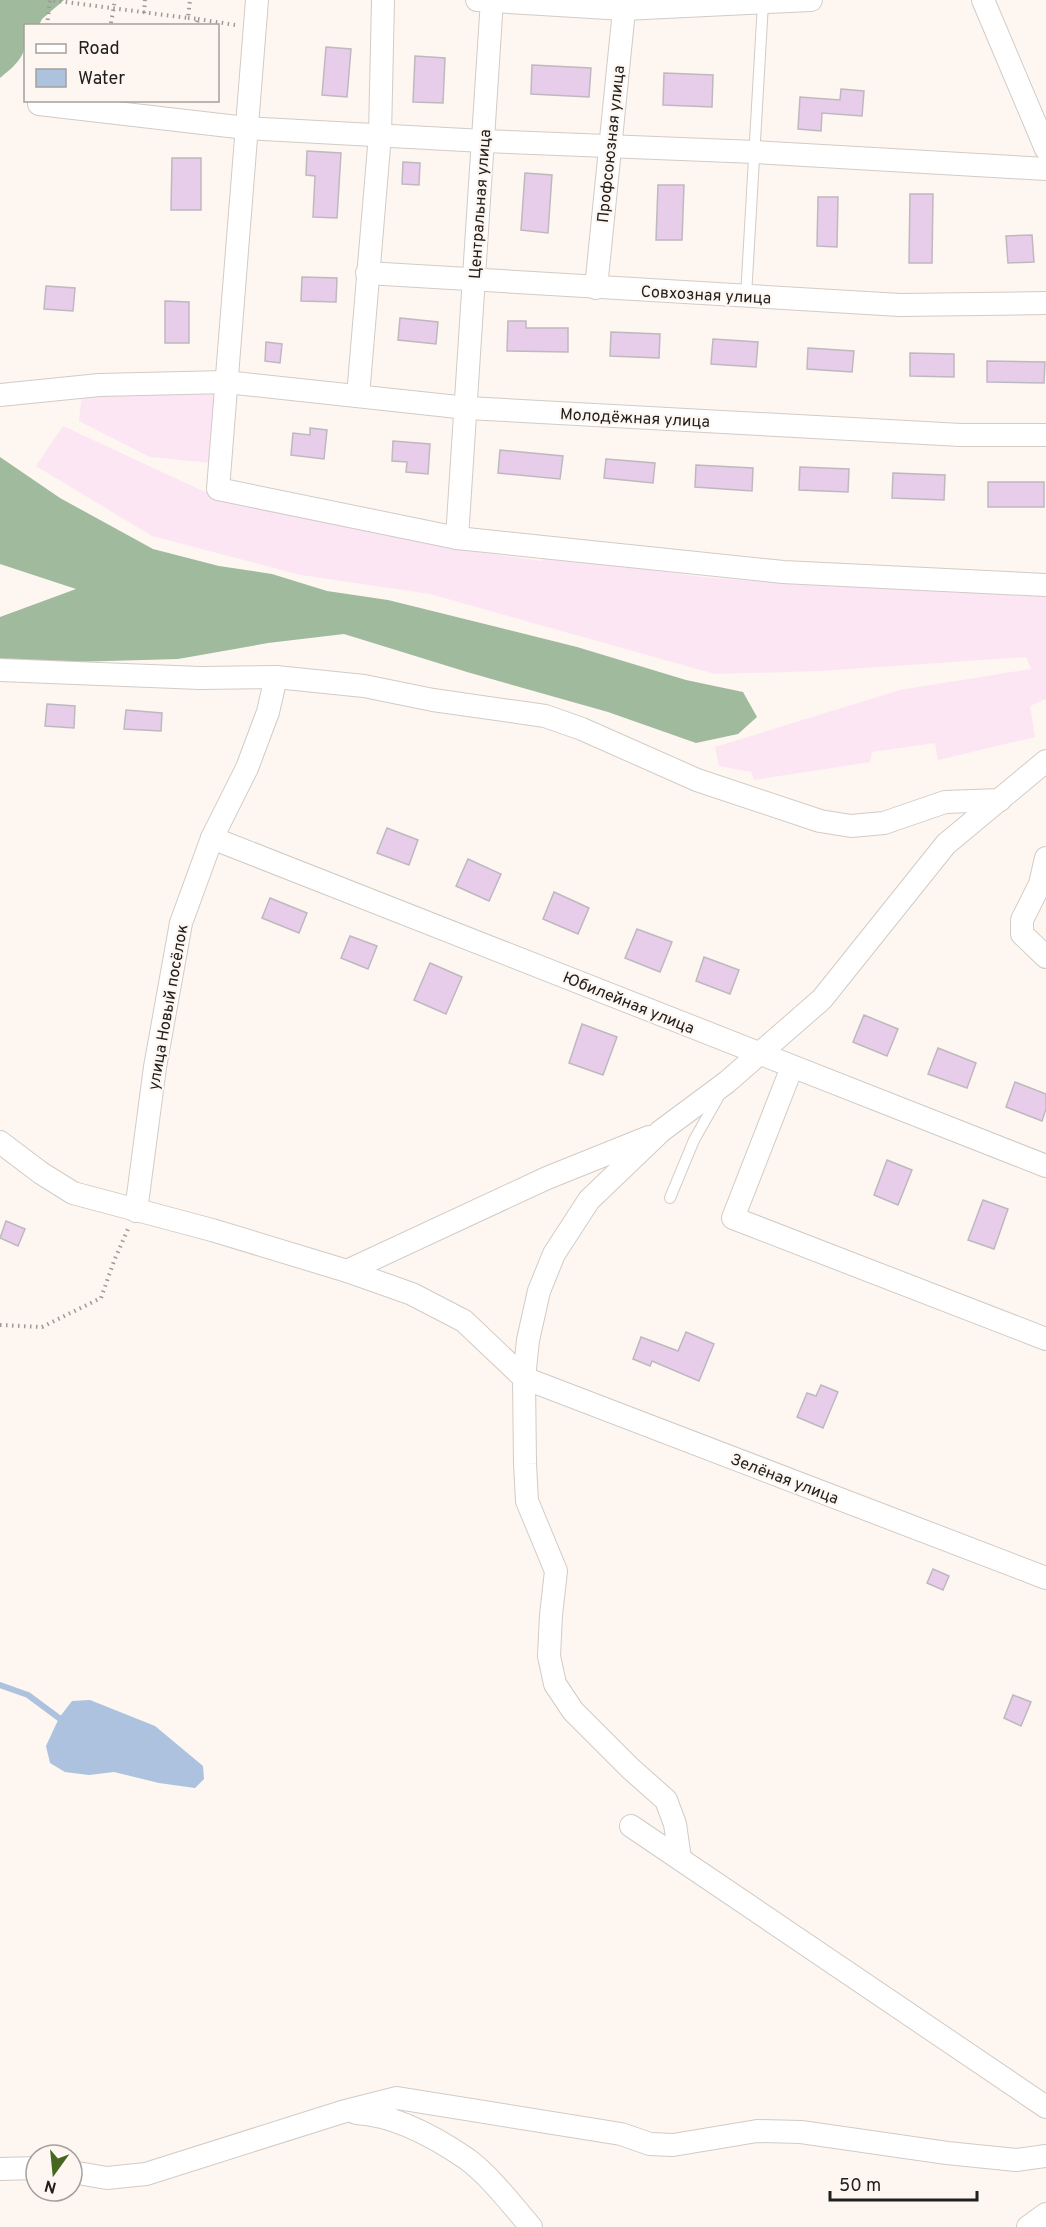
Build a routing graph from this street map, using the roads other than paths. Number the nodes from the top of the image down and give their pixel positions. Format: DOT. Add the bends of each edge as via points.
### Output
graph roads {
  1 [pos="257,0"];
  2 [pos="383,0"];
  3 [pos="487,0"];
  4 [pos="811,0"];
  5 [pos="763,3"];
  6 [pos="988,3"];
  7 [pos="624,5"];
  8 [pos="39,104"];
  9 [pos="246,128"];
  10 [pos="380,135"];
  11 [pos="483,141"];
  12 [pos="610,146"];
  13 [pos="1046,149"];
  14 [pos="754,152"];
  15 [pos="1046,169"];
  16 [pos="367,273"];
  17 [pos="475,281"];
  18 [pos="596,288"];
  19 [pos="746,296"];
  20 [pos="1046,303"];
  21 [pos="226,382"];
  22 [pos="0,395"];
  23 [pos="358,396"];
  24 [pos="467,408"];
  25 [pos="1046,435"];
  26 [pos="457,538"];
  27 [pos="1046,585"];
  28 [pos="0,670"];
  29 [pos="276,677"];
  30 [pos="1046,761"];
  31 [pos="1000,800"];
  32 [pos="212,838"];
  33 [pos="1046,858"];
  34 [pos="1046,957"];
  35 [pos="760,1054"];
  36 [pos="792,1067"];
  37 [pos="727,1082"];
  38 [pos="662,1131"];
  39 [pos="0,1142"];
  40 [pos="1046,1166"];
  41 [pos="670,1198"];
  42 [pos="136,1210"];
  43 [pos="347,1271"];
  44 [pos="1046,1339"];
  45 [pos="524,1378"];
  46 [pos="1046,1578"];
  47 [pos="631,1826"];
  48 [pos="680,1859"];
  49 [pos="1046,2107"];
  50 [pos="342,2112"];
  51 [pos="1046,2156"];
  52 [pos="24,2168"];
  53 [pos="0,2169"];
  54 [pos="84,2174"];
  55 [pos="1046,2214"];
  56 [pos="531,2227"];
  57 [pos="1028,2227"];
  1 -- 9 [label="street"];
  2 -- 10 [label="street"];
  3 -- 7 [label="street"];
  3 -- 11 [label="street, Центральная улица"];
  4 -- 5 [label="street"];
  5 -- 7 [label="street"];
  5 -- 14 [label="lane"];
  6 -- 13 [label="street"];
  7 -- 12 [label="street, Профсоюзная улица"];
  8 -- 9 [label="street"];
  9 -- 10 [label="street"];
  9 -- 21 [label="street"];
  10 -- 11 [label="street"];
  10 -- 16 [label="street"];
  11 -- 12 [label="street"];
  11 -- 17 [label="street, Центральная улица"];
  12 -- 14 [label="street"];
  12 -- 18 [label="street, Профсоюзная улица"];
  14 -- 15 [label="street"];
  14 -- 19 [label="lane"];
  16 -- 17 [label="street, Совхозная улица"];
  16 -- 23 [label="street"];
  17 -- 18 [label="street, Совхозная улица"];
  17 -- 24 [label="street, Центральная улица"];
  18 -- 19 [label="street, Совхозная улица"];
  19 -- 20 [label="street, Совхозная улица" via="900,305"];
  21 -- 22 [label="street, Молодёжная улица" via="99,385"];
  21 -- 23 [label="street, Молодёжная улица"];
  21 -- 26 [label="street" via="218,489"];
  23 -- 24 [label="street, Молодёжная улица"];
  24 -- 25 [label="street, Молодёжная улица" via="961,435"];
  24 -- 26 [label="street, Центральная улица"];
  26 -- 27 [label="street" via="783,572"];
  28 -- 29 [label="street"];
  29 -- 31 [label="street" via="364,686 544,716 697,780 820,821 851,826 884,823 945,802"];
  29 -- 32 [label="street, улица Новый посёлок" via="268,712 247,768"];
  30 -- 31 [label="street"];
  31 -- 35 [label="street" via="946,844 822,999"];
  32 -- 35 [label="street, Юбилейная улица"];
  32 -- 42 [label="street, улица Новый посёлок" via="181,923 155,1067"];
  33 -- 34 [label="street" via="1040,884 1022,920 1022,934"];
  35 -- 36 [label="street, Юбилейная улица"];
  35 -- 37 [label="street"];
  36 -- 40 [label="street, Юбилейная улица"];
  36 -- 44 [label="street" via="733,1218"];
  37 -- 38 [label="street"];
  37 -- 41 [label="lane" via="694,1140"];
  38 -- 43 [label="street" via="548,1178"];
  38 -- 45 [label="street" via="589,1200 554,1254 539,1291"];
  39 -- 42 [label="street" via="73,1193"];
  42 -- 43 [label="street"];
  43 -- 45 [label="street" via="412,1294 464,1321"];
  45 -- 46 [label="street, Зелёная улица"];
  45 -- 48 [label="street" via="527,1501 556,1571 549,1656 555,1684 573,1711 666,1800 675,1824"];
  47 -- 48 [label="street"];
  48 -- 49 [label="street"];
  50 -- 51 [label="street" via="396,2098 621,2134 650,2144 673,2145 757,2131 801,2132 1017,2160"];
  50 -- 54 [label="street" via="146,2174 107,2178"];
  50 -- 56 [label="street" via="374,2114 415,2129 468,2160"];
  52 -- 53 [label="street"];
  55 -- 57 [label="street"];
}
